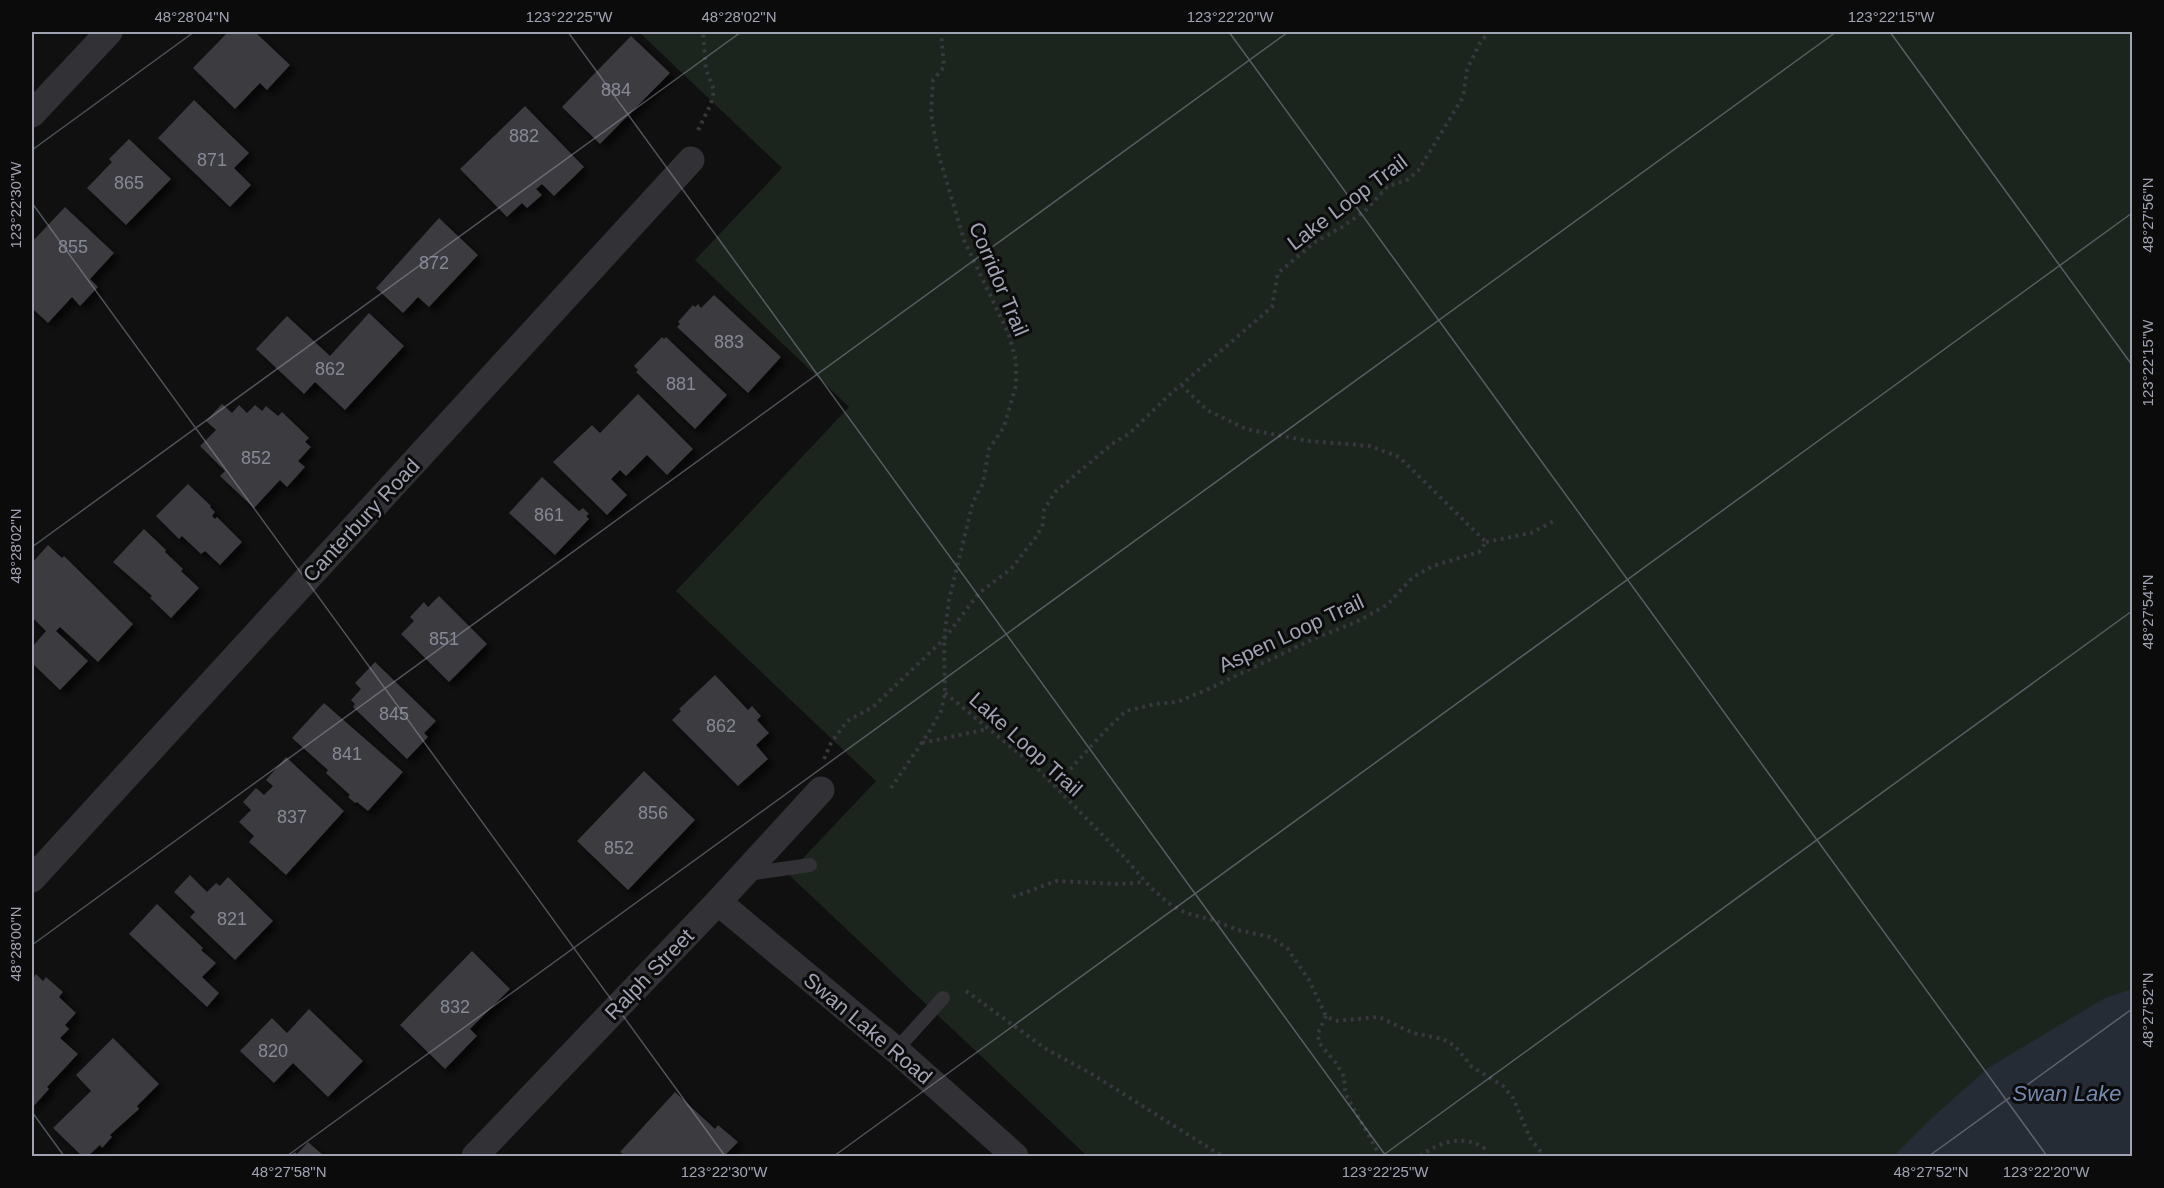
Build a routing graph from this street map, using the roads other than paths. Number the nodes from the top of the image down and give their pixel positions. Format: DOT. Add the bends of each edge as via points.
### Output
graph roads {
  1 [pos="110,32"];
  2 [pos="32,114"];
  3 [pos="691,160"];
  4 [pos="821,790"];
  5 [pos="810,865"];
  6 [pos="744,874"];
  7 [pos="32,879"];
  8 [pos="718,902"];
  9 [pos="943,998"];
  10 [pos="896,1050"];
  11 [pos="475,1156"];
  12 [pos="1016,1156"];
  1 -- 2 [label="street"];
  3 -- 7 [label="street, Canterbury Road"];
  4 -- 6 [label="street, Ralph Street"];
  5 -- 6 [label="lane"];
  6 -- 8 [label="street, Ralph Street"];
  8 -- 10 [label="street, Swan Lake Road"];
  8 -- 11 [label="street, Ralph Street"];
  9 -- 10 [label="lane"];
  10 -- 12 [label="street, Swan Lake Road"];
}
